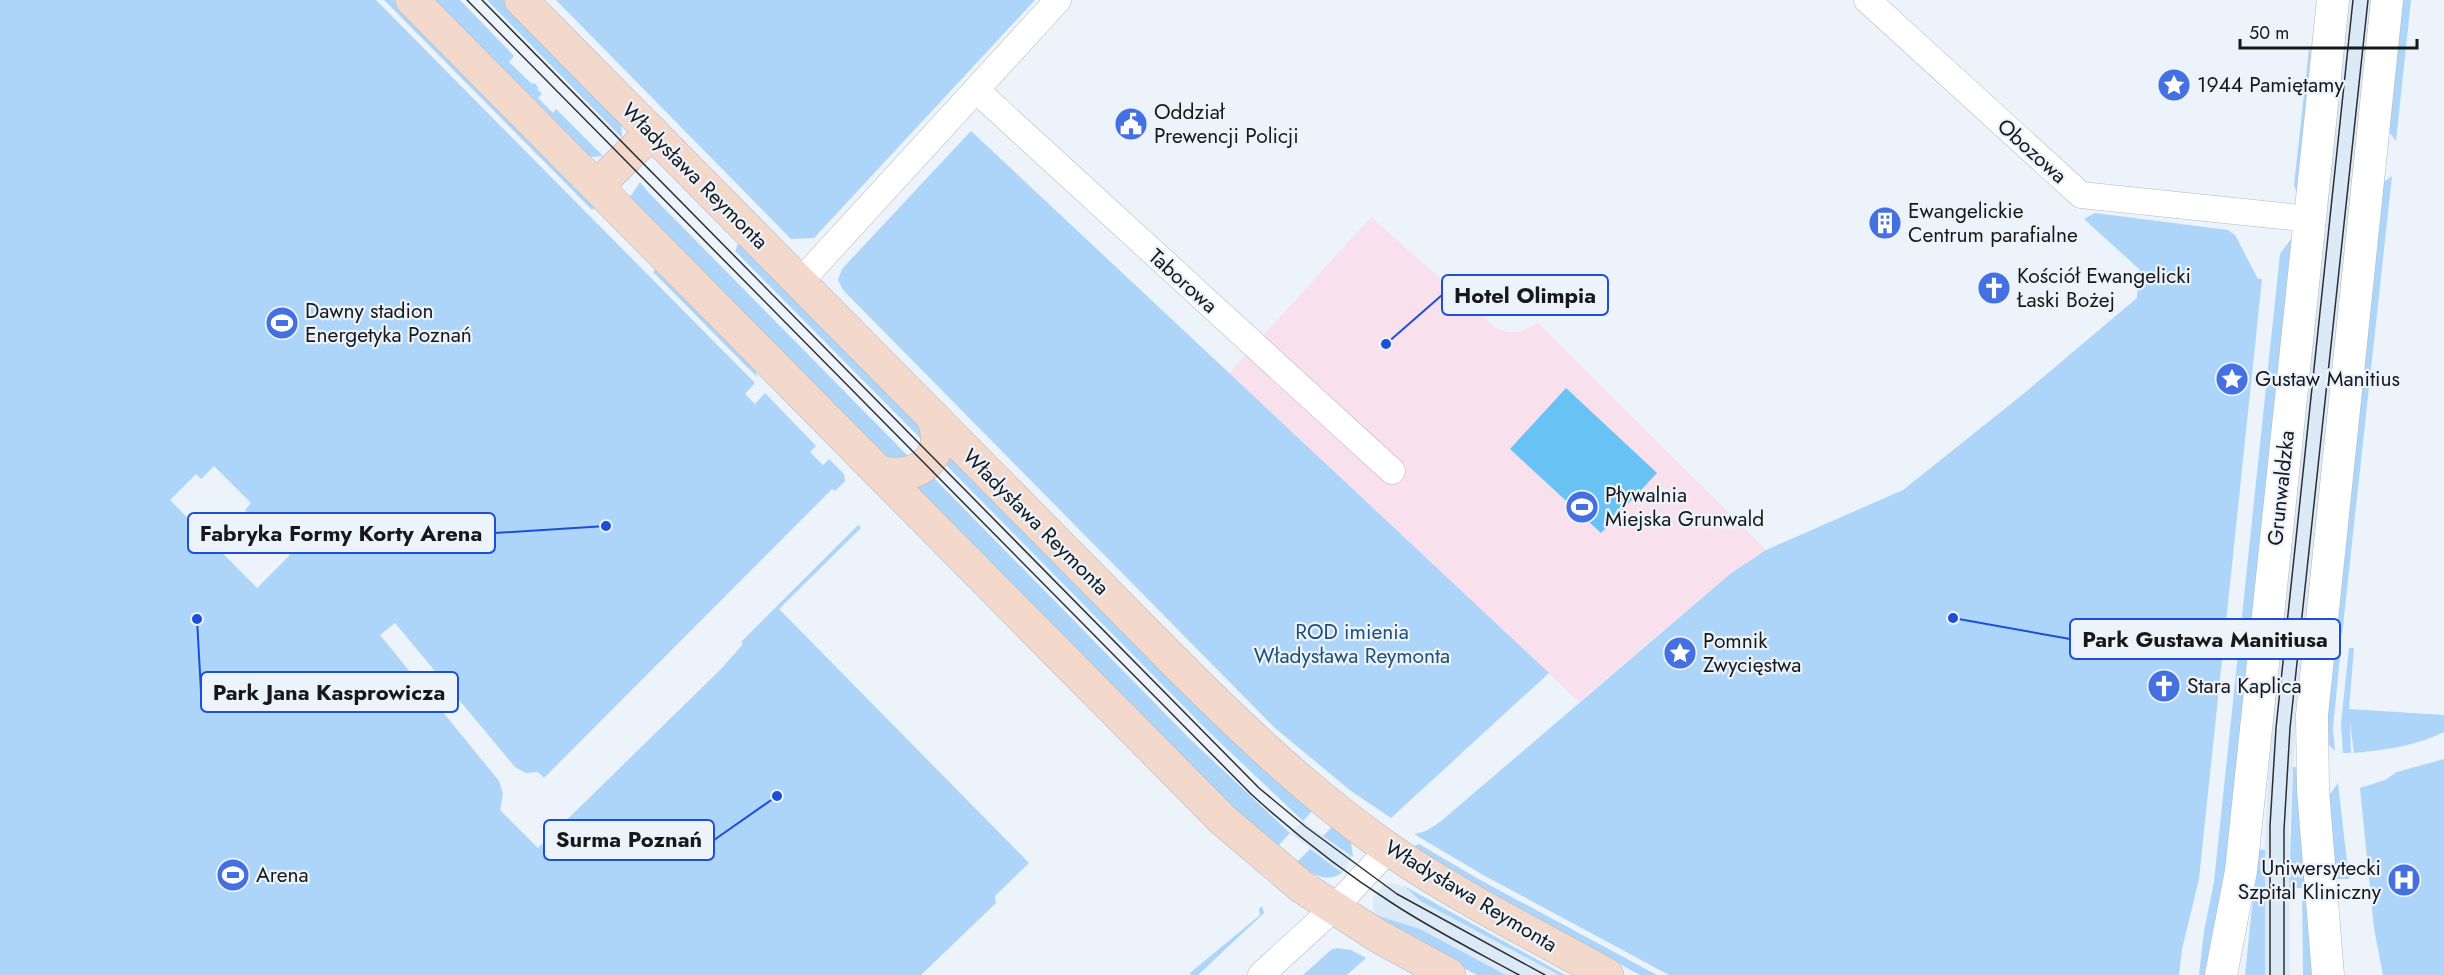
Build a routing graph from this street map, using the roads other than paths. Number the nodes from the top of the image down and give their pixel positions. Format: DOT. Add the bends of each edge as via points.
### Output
graph roads {
  1 [pos="412,0"];
  2 [pos="521,0"];
  3 [pos="1058,0"];
  4 [pos="1867,0"];
  5 [pos="2333,0"];
  6 [pos="2387,0"];
  7 [pos="976,90"];
  8 [pos="652,132"];
  9 [pos="597,186"];
  10 [pos="2310,219"];
  11 [pos="800,282"];
  12 [pos="932,416"];
  13 [pos="1392,471"];
  14 [pos="880,472"];
  15 [pos="1389,849"];
  16 [pos="1334,909"];
  17 [pos="1261,975"];
  18 [pos="1449,975"];
  19 [pos="1606,975"];
  20 [pos="2221,975"];
  21 [pos="2328,975"];
  1 -- 9 [label="main road"];
  2 -- 8 [label="main road, Władysława Reymonta"];
  3 -- 7 [label="street"];
  4 -- 10 [label="street, Obozowa" via="2081,195"];
  5 -- 10 [label="street, Grunwaldzka"];
  6 -- 21 [label="street" via="2312,715 2313,790"];
  7 -- 11 [label="street"];
  7 -- 13 [label="street, Taborowa"];
  8 -- 9 [label="main road"];
  8 -- 11 [label="main road, Władysława Reymonta"];
  9 -- 14 [label="main road"];
  10 -- 20 [label="street, Grunwaldzka" via="2241,871"];
  11 -- 12 [label="main road, Władysława Reymonta"];
  12 -- 14 [label="main road" via="938,440 926,465 906,475"];
  12 -- 15 [label="main road, Władysława Reymonta" via="1246,733 1293,775"];
  14 -- 16 [label="main road" via="1223,820"];
  15 -- 16 [label="street"];
  15 -- 19 [label="main road, Władysława Reymonta"];
  16 -- 17 [label="street"];
  16 -- 18 [label="main road"];
}
